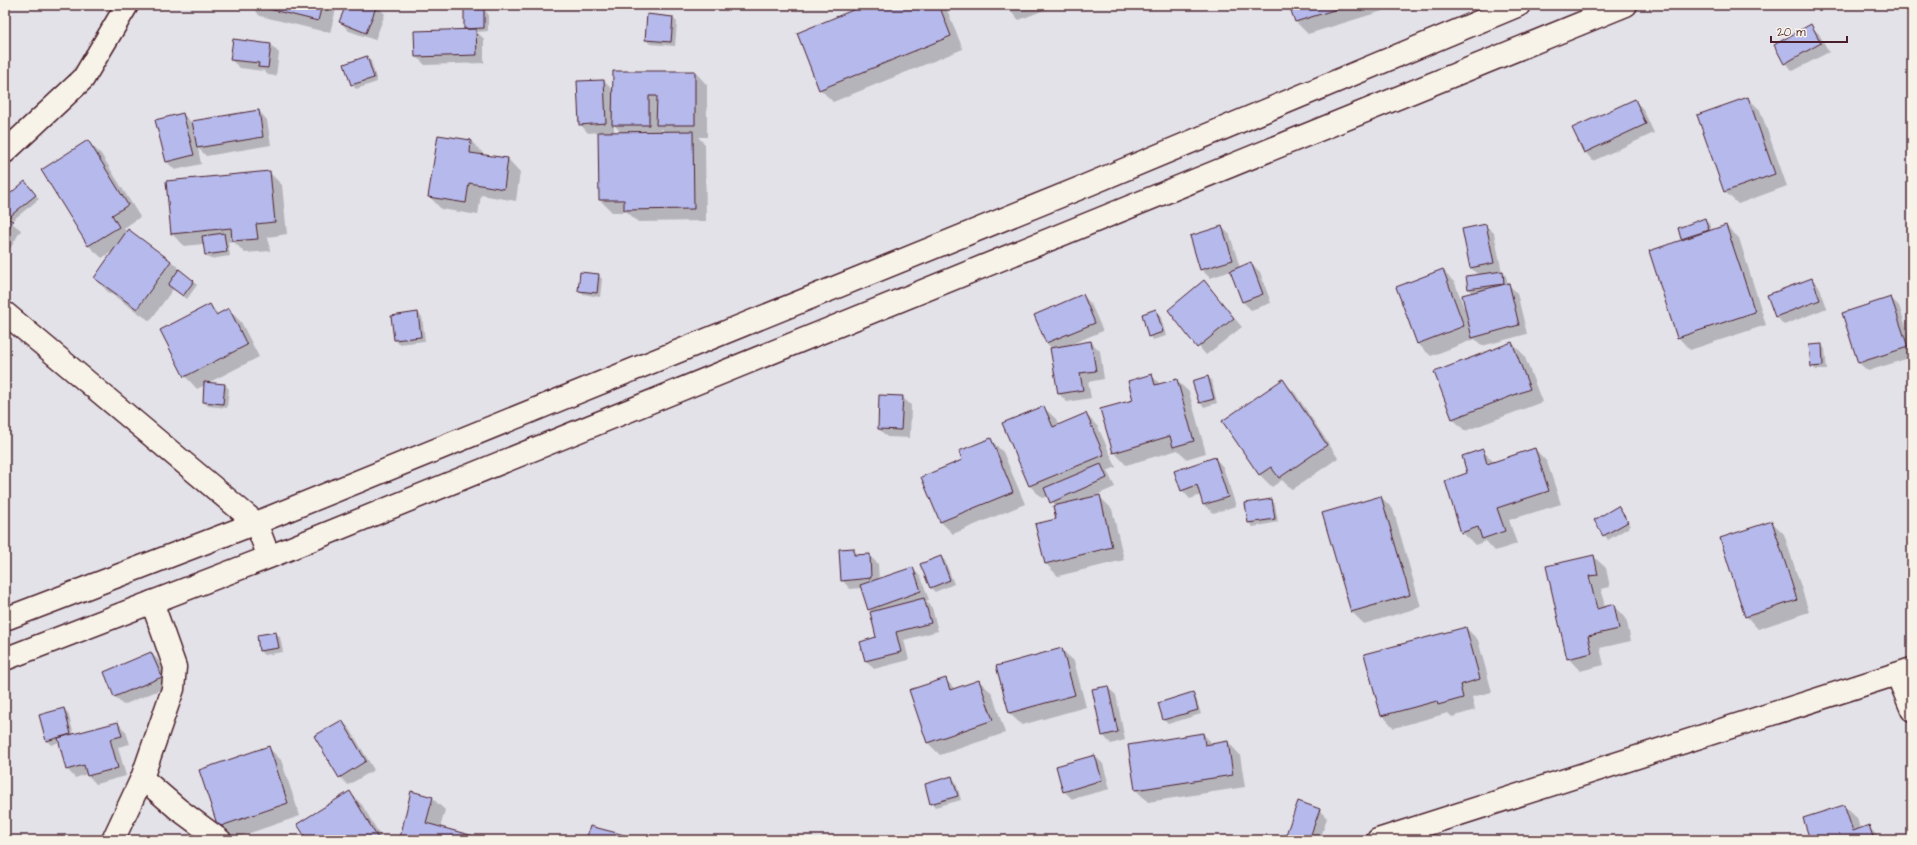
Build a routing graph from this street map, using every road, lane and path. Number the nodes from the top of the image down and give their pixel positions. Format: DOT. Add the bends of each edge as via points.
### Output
graph roads {
  1 [pos="127,5"];
  2 [pos="1519,5"];
  3 [pos="1626,5"];
  4 [pos="5,152"];
  5 [pos="5,313"];
  6 [pos="256,523"];
  7 [pos="269,557"];
  8 [pos="152,602"];
  9 [pos="5,618"];
  10 [pos="5,659"];
  11 [pos="1905,672"];
  12 [pos="1912,710"];
  13 [pos="142,778"];
  14 [pos="114,840"];
  15 [pos="220,840"];
  16 [pos="1378,840"];
  1 -- 4 [label="street" via="83,79"];
  2 -- 6 [label="street" via="1085,186"];
  3 -- 7 [label="street"];
  5 -- 6 [label="street"];
  6 -- 7 [label="street"];
  6 -- 9 [label="street"];
  7 -- 8 [label="street"];
  8 -- 10 [label="street"];
  8 -- 13 [label="street" via="175,667 173,689"];
  11 -- 12 [label="street"];
  11 -- 16 [label="street"];
  13 -- 14 [label="street"];
  13 -- 15 [label="street"];
}
